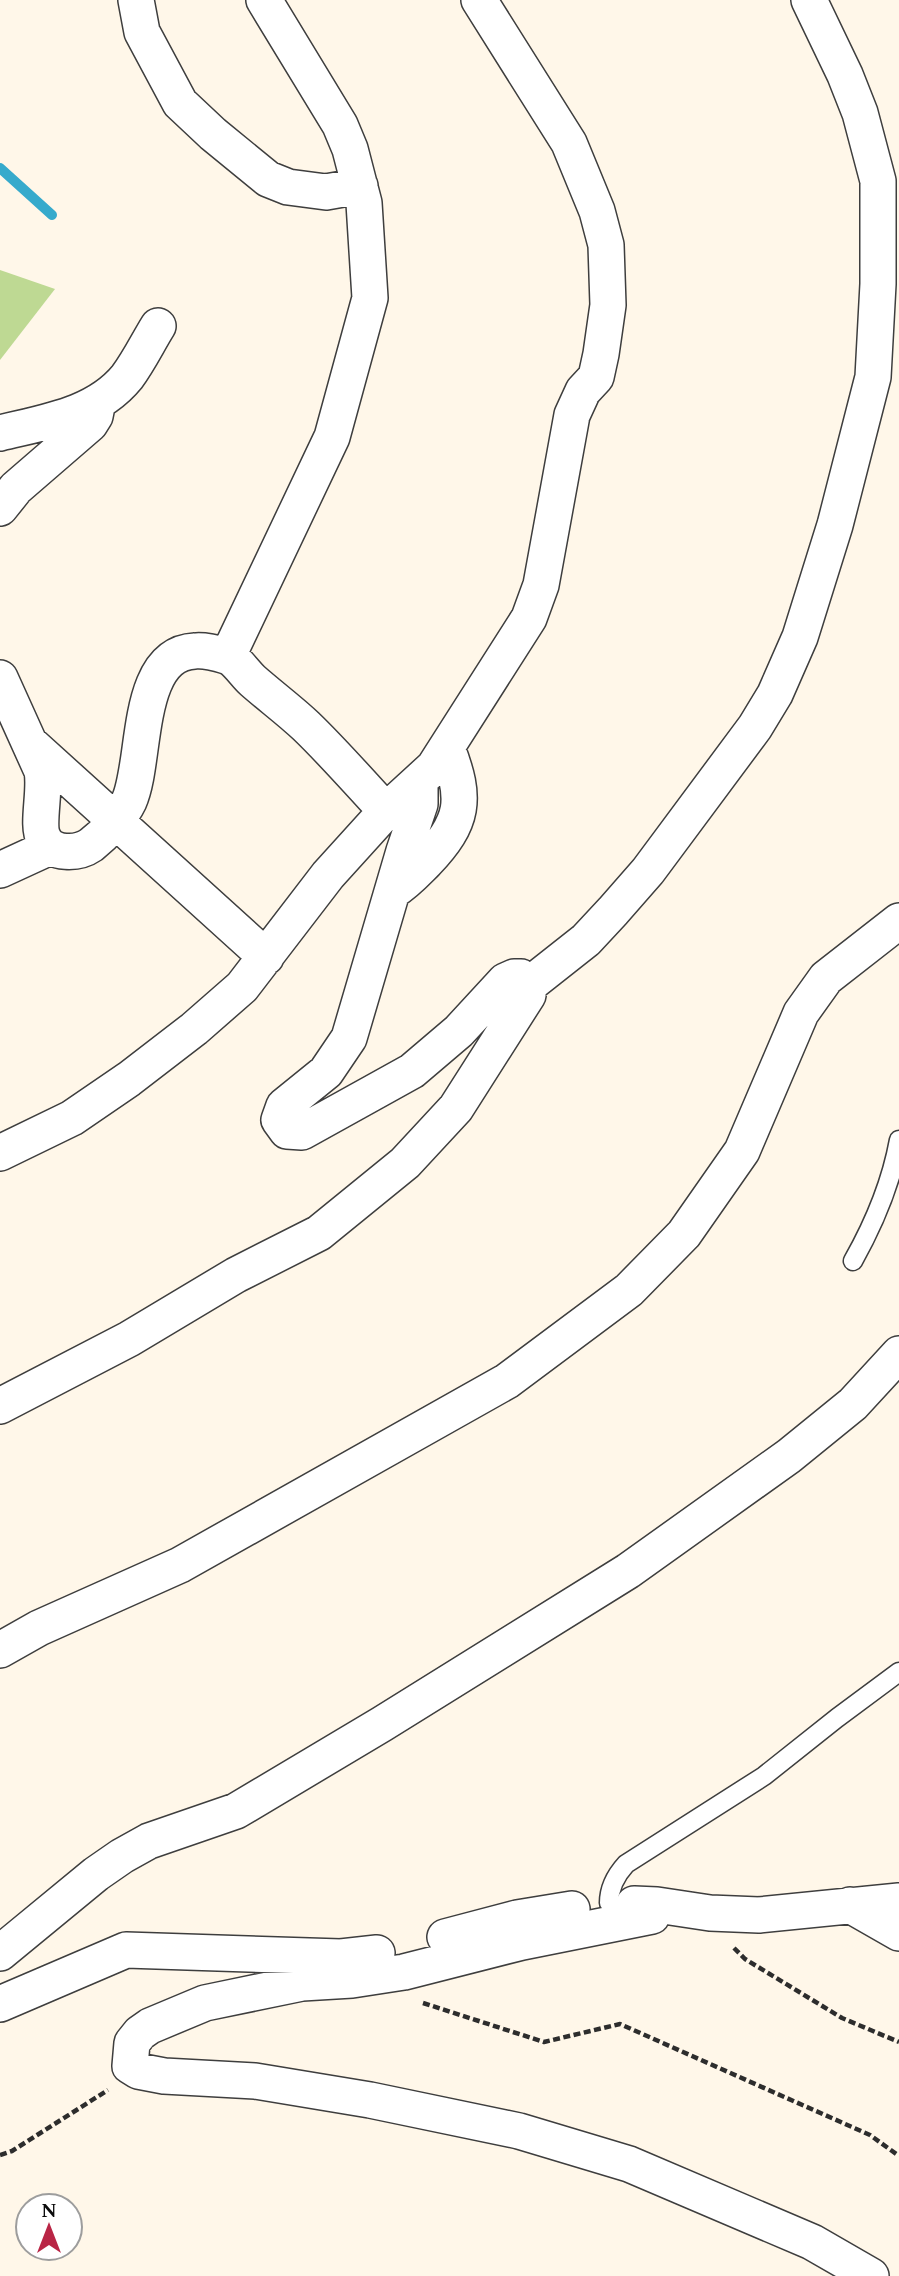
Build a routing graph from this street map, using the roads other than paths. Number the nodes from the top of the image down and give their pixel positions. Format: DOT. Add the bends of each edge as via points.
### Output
graph roads {
  1 [pos="136,0"];
  2 [pos="264,0"];
  3 [pos="479,0"];
  4 [pos="809,0"];
  5 [pos="360,186"];
  6 [pos="158,326"];
  7 [pos="97,403"];
  8 [pos="0,433"];
  9 [pos="0,508"];
  10 [pos="228,656"];
  11 [pos="0,678"];
  12 [pos="0,716"];
  13 [pos="29,742"];
  14 [pos="447,748"];
  15 [pos="420,780"];
  16 [pos="386,811"];
  17 [pos="116,820"];
  18 [pos="51,847"];
  19 [pos="0,870"];
  20 [pos="393,891"];
  21 [pos="899,921"];
  22 [pos="267,957"];
  23 [pos="529,985"];
  24 [pos="899,1140"];
  25 [pos="0,1153"];
  26 [pos="853,1261"];
  27 [pos="899,1354"];
  28 [pos="0,1406"];
  29 [pos="0,1650"];
  30 [pos="899,1672"];
  31 [pos="899,1901"];
  32 [pos="609,1903"];
  33 [pos="657,1905"];
  34 [pos="850,1905"];
  35 [pos="899,1933"];
  36 [pos="0,1953"];
  37 [pos="0,2004"];
  38 [pos="871,2276"];
  1 -- 5 [label="street" via="142,32 180,103 213,134 268,178 288,187 326,192"];
  2 -- 5 [label="street" via="340,125"];
  3 -- 14 [label="street" via="569,143 584,175 606,245 608,304 596,377 583,391 572,415 541,585 529,618"];
  4 -- 23 [label="street" via="860,113 878,181 873,377 835,524 800,637 755,727 613,911 586,940"];
  5 -- 10 [label="street" via="370,299 331,437"];
  6 -- 7 [label="street" via="127,376"];
  7 -- 8 [label="street"];
  7 -- 9 [label="street" via="90,425 16,488"];
  10 -- 16 [label="street" via="305,726"];
  10 -- 17 [label="street" via="195,650 165,664 151,690 129,802"];
  11 -- 13 [label="street"];
  12 -- 13 [label="street"];
  13 -- 17 [label="street"];
  13 -- 18 [label="street" via="45,785 40,827"];
  14 -- 15 [label="street"];
  14 -- 20 [label="street" via="460,784 453,827 435,853"];
  15 -- 16 [label="street"];
  15 -- 20 [label="street" via="420,804"];
  16 -- 22 [label="street" via="328,876"];
  17 -- 18 [label="street" via="89,846 66,852"];
  17 -- 22 [label="street"];
  18 -- 19 [label="street"];
  20 -- 23 [label="street" via="349,1038 326,1072 284,1106 279,1120 287,1131 302,1132 412,1070 459,1031 505,981 521,977"];
  21 -- 29 [label="street" via="826,978 801,1013 742,1151 684,1234 629,1290 495,1388 180,1565"];
  22 -- 25 [label="street" via="243,987 130,1079 72,1118"];
  23 -- 28 [label="street" via="528,995 456,1108 405,1163 319,1233"];
  24 -- 26 [label="lane" via="886,1194"];
  27 -- 36 [label="street" via="853,1404 789,1456 628,1571 236,1811 149,1841 122,1856"];
  30 -- 32 [label="lane" via="764,1776 626,1864 616,1875"];
  31 -- 34 [label="street"];
  32 -- 33 [label="street"];
  32 -- 37 [label="street" via="517,1918 400,1950 341,1957 126,1950"];
  33 -- 34 [label="street" via="759,1915"];
  33 -- 38 [label="street" via="652,1916 404,1972 302,1983 205,2003 139,2033 132,2043 130,2066 164,2076 268,2083 370,2100 519,2131 629,2164 812,2242"];
  34 -- 35 [label="street"];
}
